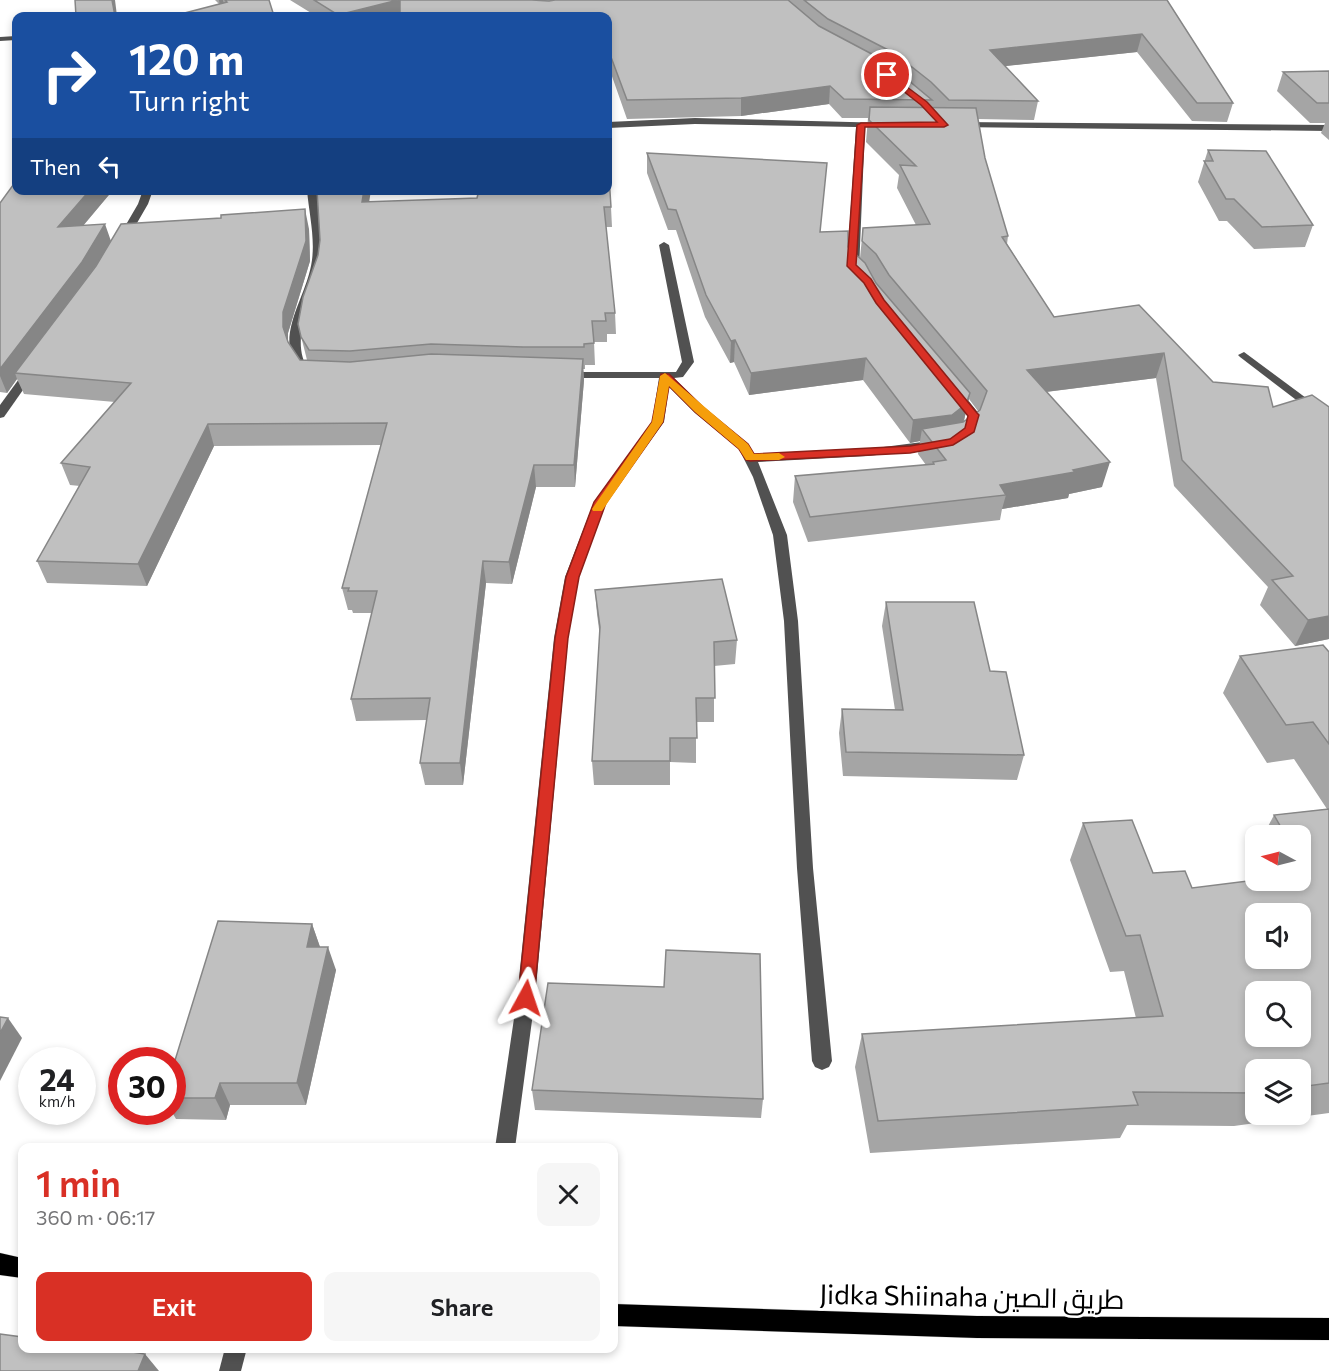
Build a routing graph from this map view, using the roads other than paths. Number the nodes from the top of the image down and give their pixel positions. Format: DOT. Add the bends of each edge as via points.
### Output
graph roads {
  1 [pos="612,125"];
  2 [pos="861,125"];
  3 [pos="897,125"];
  4 [pos="944,125"];
  5 [pos="1329,128"];
  6 [pos="146,195"];
  7 [pos="312,195"];
  8 [pos="664,245"];
  9 [pos="113,255"];
  10 [pos="860,273"];
  11 [pos="1244,355"];
  12 [pos="35,365"];
  13 [pos="548,375"];
  14 [pos="665,376"];
  15 [pos="309,377"];
  16 [pos="947,382"];
  17 [pos="0,414"];
  18 [pos="1329,421"];
  19 [pos="750,458"];
  20 [pos="822,1061"];
  21 [pos="506,1143"];
  22 [pos="0,1264"];
  23 [pos="18,1267"];
  24 [pos="618,1315"];
  25 [pos="1329,1329"];
  26 [pos="235,1353"];
  27 [pos="230,1371"];
  1 -- 2 [label="street" via="683,121"];
  2 -- 3 [label="street"];
  2 -- 10 [label="street" via="852,266"];
  4 -- 5 [label="street"];
  6 -- 9 [label="street"];
  7 -- 15 [label="street" via="317,261 298,320 295,348 298,366"];
  8 -- 14 [label="street" via="688,362 679,375"];
  11 -- 18 [label="street"];
  12 -- 17 [label="street"];
  13 -- 14 [label="street"];
  14 -- 19 [label="street" via="744,447"];
  14 -- 21 [label="street" via="658,422 600,502 572,577 561,638 526,998"];
  16 -- 19 [label="street" via="974,415 970,430 957,439 886,451"];
  19 -- 20 [label="street" via="780,535 791,621 805,868"];
  22 -- 23 [label="main road"];
  24 -- 25 [label="main road, Jidka Shiinaha طريق الصين" via="976,1327"];
  26 -- 27 [label="street"];
}
